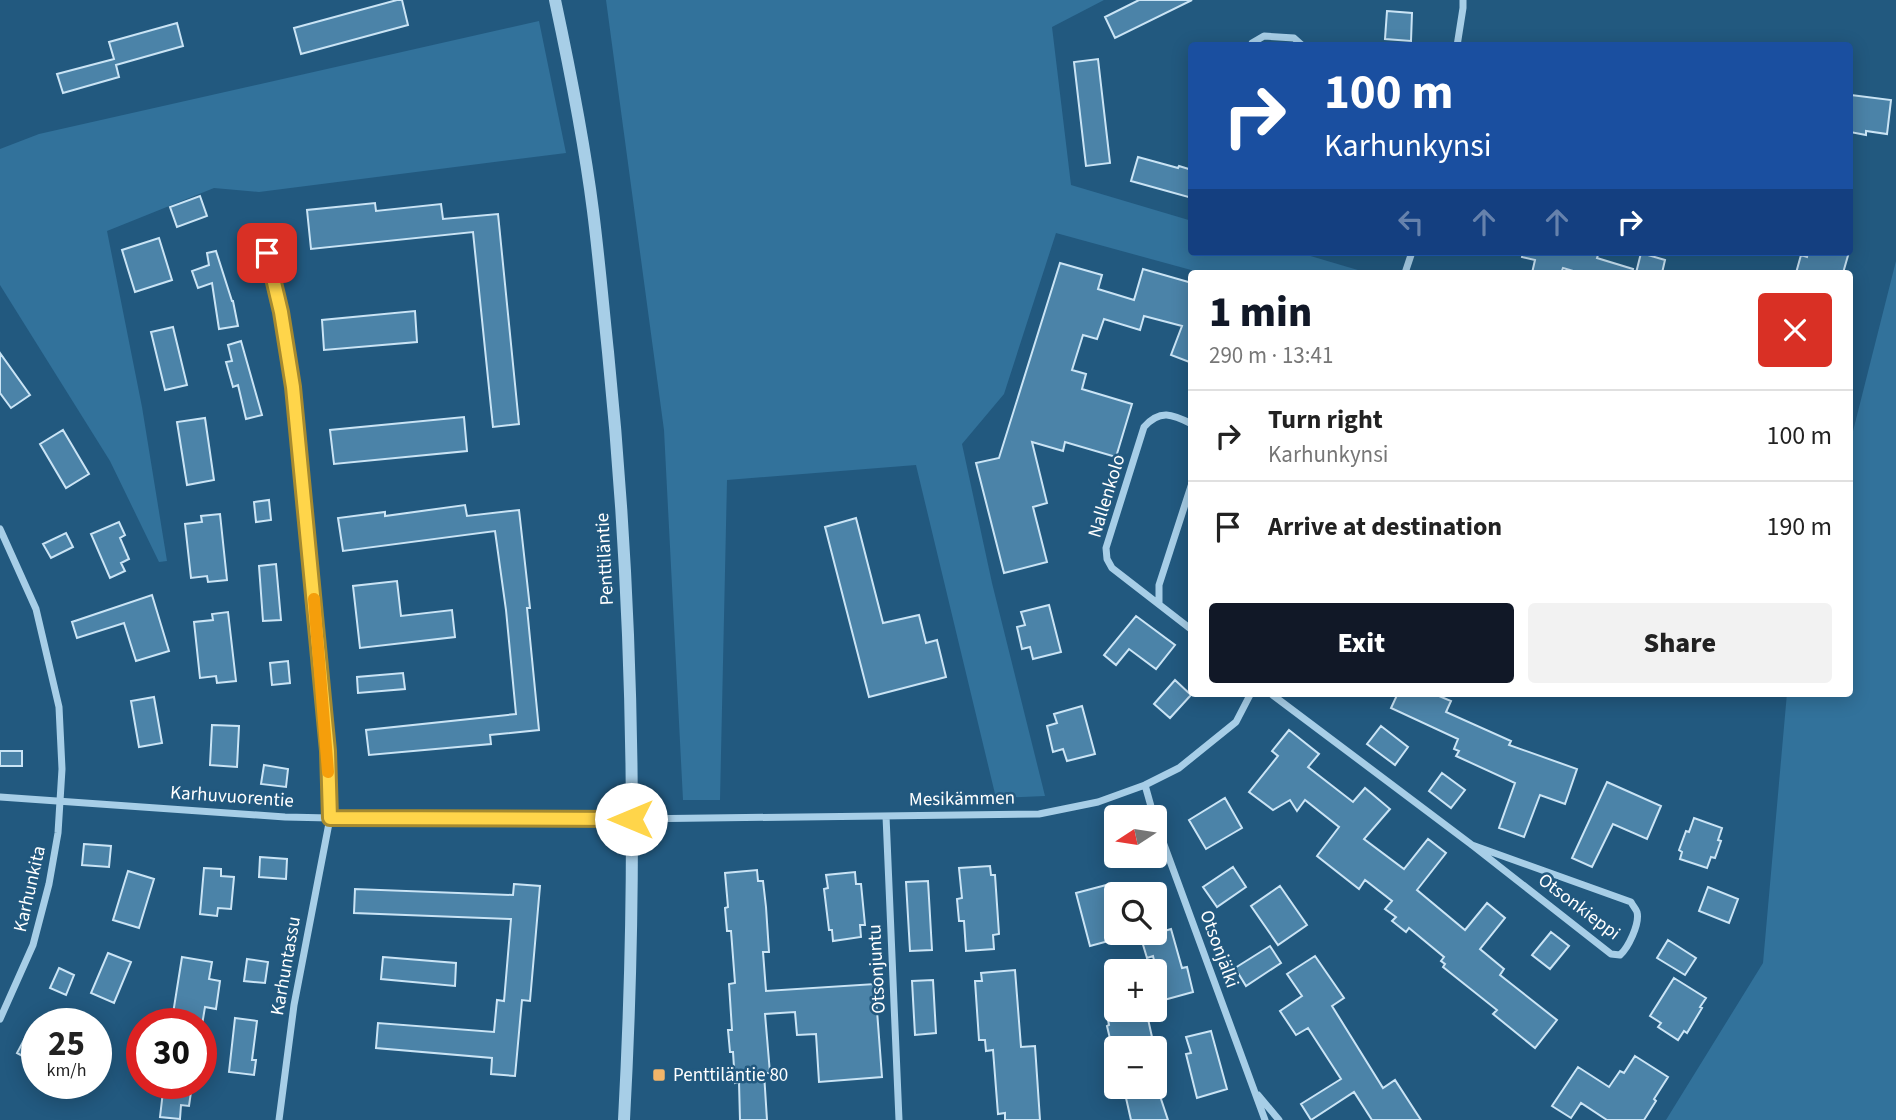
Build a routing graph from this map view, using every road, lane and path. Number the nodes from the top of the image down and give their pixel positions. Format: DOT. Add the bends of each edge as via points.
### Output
graph roads {
  1 [pos="555,0"];
  2 [pos="1463,0"];
  3 [pos="1256,42"];
  4 [pos="1298,42"];
  5 [pos="1458,42"];
  6 [pos="267,253"];
  7 [pos="1188,423"];
  8 [pos="1188,495"];
  9 [pos="0,529"];
  10 [pos="1159,603"];
  11 [pos="1188,627"];
  12 [pos="1249,697"];
  13 [pos="1275,697"];
  14 [pos="1145,785"];
  15 [pos="0,797"];
  16 [pos="60,801"];
  17 [pos="1151,805"];
  18 [pos="886,816"];
  19 [pos="330,818"];
  20 [pos="631,819"];
  21 [pos="1472,845"];
  22 [pos="1167,851"];
  23 [pos="0,1019"];
  24 [pos="1253,1089"];
  25 [pos="279,1120"];
  26 [pos="624,1120"];
  27 [pos="900,1120"];
  28 [pos="1265,1120"];
  29 [pos="1279,1120"];
  1 -- 20 [label="street, Penttiläntie" via="593,210 618,451 629,639"];
  2 -- 5 [label="street"];
  3 -- 4 [label="street" via="1264,36"];
  6 -- 19 [label="street, Karhuntassu" via="293,387 328,751"];
  7 -- 10 [label="street, Nallenkolo" via="1163,415 1144,427 1106,548 1112,568"];
  8 -- 10 [label="street" via="1158,585"];
  9 -- 16 [label="street, Karhunkita" via="36,609 59,708"];
  10 -- 11 [label="street, Nallenkolo"];
  12 -- 14 [label="street, Mesikämmen" via="1236,722 1179,768"];
  13 -- 21 [label="street, Otsonkieppi"];
  14 -- 17 [label="street, Otsonjälki"];
  14 -- 18 [label="street, Mesikämmen" via="1098,802 1039,814"];
  15 -- 16 [label="street, Karhuvuorentie"];
  16 -- 19 [label="street, Karhuvuorentie"];
  16 -- 23 [label="street, Karhunkita" via="49,884 33,945"];
  18 -- 20 [label="street, Mesikämmen"];
  18 -- 27 [label="street, Otsonjuntu"];
  19 -- 20 [label="street, Karhuvuorentie"];
  19 -- 25 [label="street, Karhuntassu" via="294,1005"];
  20 -- 26 [label="street, Penttiläntie"];
  21 -- 21 [label="street, Otsonkieppi" via="1611,954 1620,955 1626,949 1637,923 1631,902"];
  22 -- 24 [label="street, Otsonjälki"];
  24 -- 28 [label="street, Otsonjälki"];
  24 -- 29 [label="street, Otsonjälki"];
}
